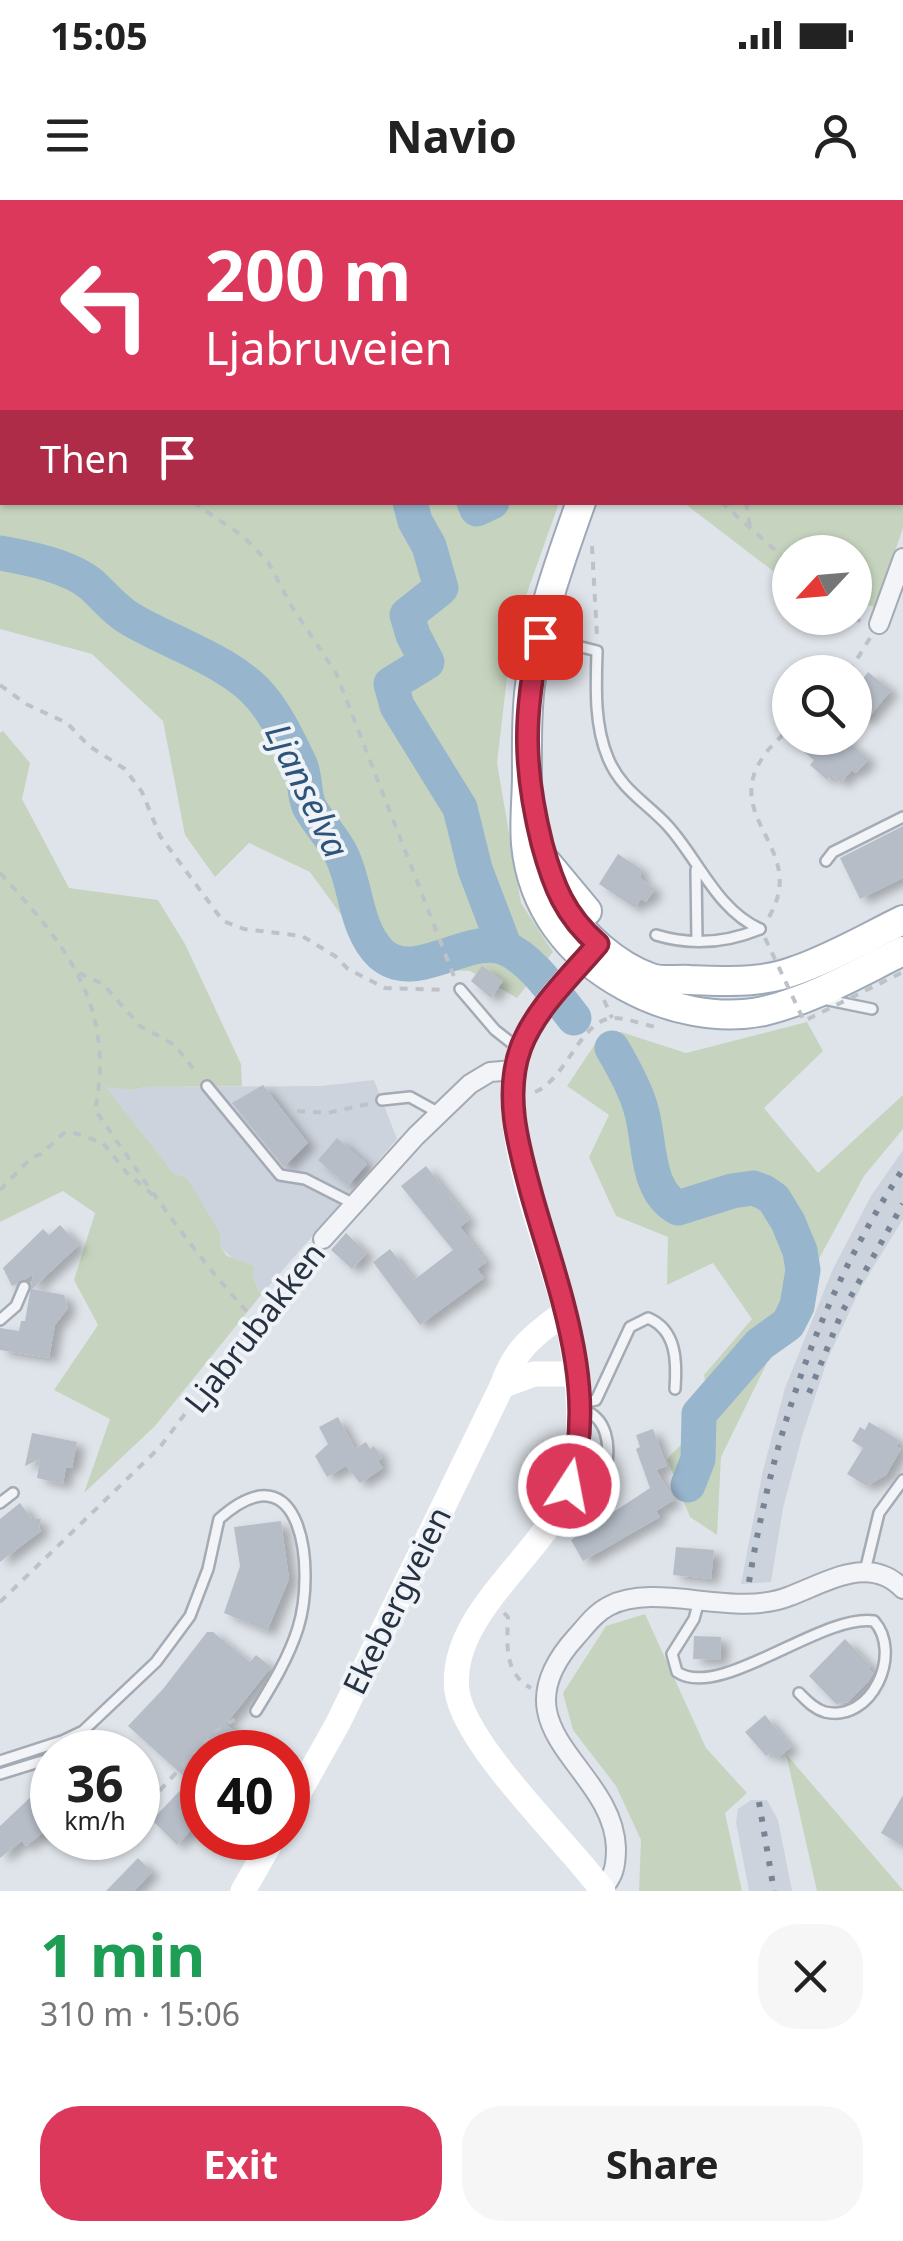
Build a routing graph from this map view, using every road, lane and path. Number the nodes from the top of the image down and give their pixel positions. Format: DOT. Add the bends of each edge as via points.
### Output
graph roads {
  1 [pos="197,505"];
  2 [pos="580,505"];
  3 [pos="725,505"];
  4 [pos="747,505"];
  5 [pos="751,530"];
  6 [pos="594,536"];
  7 [pos="772,548"];
  8 [pos="903,558"];
  9 [pos="879,624"];
  10 [pos="540,637"];
  11 [pos="597,651"];
  12 [pos="860,655"];
  13 [pos="0,684"];
  14 [pos="772,748"];
  15 [pos="527,778"];
  16 [pos="903,816"];
  17 [pos="826,861"];
  18 [pos="547,863"];
  19 [pos="696,867"];
  20 [pos="0,873"];
  21 [pos="903,920"];
  22 [pos="762,934"];
  23 [pos="656,935"];
  24 [pos="697,941"];
  25 [pos="903,951"];
  26 [pos="583,961"];
  27 [pos="447,962"];
  28 [pos="77,972"];
  29 [pos="903,972"];
  30 [pos="692,980"];
  31 [pos="460,989"];
  32 [pos="822,991"];
  33 [pos="604,997"];
  34 [pos="872,1009"];
  35 [pos="612,1018"];
  36 [pos="669,1029"];
  37 [pos="521,1071"];
  38 [pos="207,1086"];
  39 [pos="382,1100"];
  40 [pos="297,1111"];
  41 [pos="438,1113"];
  42 [pos="0,1190"];
  43 [pos="156,1196"];
  44 [pos="354,1204"];
  45 [pos="323,1239"];
  46 [pos="24,1287"];
  47 [pos="565,1312"];
  48 [pos="0,1320"];
  49 [pos="254,1320"];
  50 [pos="576,1374"];
  51 [pos="502,1386"];
  52 [pos="675,1389"];
  53 [pos="579,1406"];
  54 [pos="903,1480"];
  55 [pos="12,1493"];
  56 [pos="0,1503"];
  57 [pos="865,1571"];
  58 [pos="903,1589"];
  59 [pos="699,1601"];
  60 [pos="0,1602"];
  61 [pos="500,1610"];
  62 [pos="798,1693"];
  63 [pos="547,1696"];
  64 [pos="256,1712"];
  65 [pos="0,1761"];
  66 [pos="30,1765"];
  67 [pos="310,1773"];
  68 [pos="0,1774"];
  69 [pos="160,1790"];
  70 [pos="261,1860"];
  71 [pos="602,1890"];
  72 [pos="243,1891"];
  1 -- 27 [label="path" via="268,562 336,672"];
  2 -- 10 [label="main road"];
  3 -- 5 [label="path"];
  4 -- 5 [label="path"];
  5 -- 7 [label="path"];
  6 -- 11 [label="path"];
  8 -- 9 [label="street"];
  9 -- 12 [label="path"];
  10 -- 11 [label="lane"];
  10 -- 15 [label="main road" via="528,709"];
  11 -- 19 [label="lane" via="597,710 607,756 623,785 668,826"];
  13 -- 31 [label="path" via="67,723 125,769 160,836 222,921 302,936 385,988"];
  14 -- 22 [label="path" via="752,791 782,876"];
  15 -- 18 [label="main road"];
  15 -- 26 [label="main road" via="533,880 554,925"];
  16 -- 17 [label="lane"];
  18 -- 26 [label="main road"];
  18 -- 30 [label="main road" via="606,928"];
  19 -- 22 [label="lane"];
  19 -- 24 [label="lane"];
  20 -- 28 [label="path"];
  21 -- 30 [label="main road" via="777,976"];
  22 -- 24 [label="lane"];
  22 -- 29 [label="path, bridge" via="804,1021"];
  23 -- 24 [label="lane"];
  25 -- 32 [label="main road"];
  26 -- 30 [label="main road" via="654,980"];
  26 -- 32 [label="main road" via="643,996 693,1011 759,1012"];
  26 -- 37 [label="main road" via="544,1007"];
  28 -- 38 [label="path" via="103,984 140,1026 175,1045"];
  28 -- 43 [label="path" via="93,1010 102,1072 95,1110"];
  31 -- 37 [label="lane"];
  32 -- 34 [label="lane" via="828,1000"];
  33 -- 35 [label="path"];
  35 -- 36 [label="path"];
  35 -- 37 [label="path" via="590,1030 550,1084"];
  37 -- 41 [label="street, Ljabrubakken" via="483,1074"];
  37 -- 47 [label="main road" via="512,1102 517,1136"];
  38 -- 44 [label="lane" via="280,1174 306,1179"];
  39 -- 40 [label="path" via="339,1112"];
  39 -- 41 [label="lane" via="410,1097"];
  41 -- 44 [label="street, Ljabrubakken"];
  42 -- 43 [label="path" via="31,1158 72,1132 102,1142"];
  43 -- 49 [label="path"];
  44 -- 45 [label="street, Ljabrubakken"];
  45 -- 49 [label="path, Ljabrubakken"];
  46 -- 48 [label="lane"];
  47 -- 50 [label="main road"];
  47 -- 51 [label="main road, Ekebergveien" via="516,1354"];
  49 -- 60 [label="path, Ljabrubakken" via="160,1446"];
  50 -- 51 [label="main road" via="534,1374"];
  50 -- 53 [label="main road"];
  51 -- 67 [label="main road, Ekebergveien"];
  52 -- 53 [label="lane" via="674,1348 659,1323 648,1318 630,1327 596,1400"];
  53 -- 71 [label="main road" via="572,1474 554,1516 470,1628 458,1660 458,1692 480,1742"];
  54 -- 57 [label="lane" via="879,1513"];
  55 -- 56 [label="lane"];
  57 -- 58 [label="street"];
  57 -- 59 [label="street" via="768,1603"];
  59 -- 62 [label="lane" via="672,1654 677,1672 689,1678 744,1666 846,1622 874,1621 884,1630 887,1675 860,1705 827,1712"];
  59 -- 63 [label="street" via="610,1605 565,1649"];
  61 -- 63 [label="path" via="508,1618 512,1672"];
  63 -- 71 [label="street" via="556,1739 612,1823 615,1870"];
  64 -- 65 [label="lane" via="298,1628 307,1566 295,1515 272,1498 242,1504 218,1519 190,1616 138,1682 83,1731"];
  64 -- 69 [label="path" via="235,1716 214,1732"];
  66 -- 68 [label="lane"];
  70 -- 72 [label="main road"];
}
